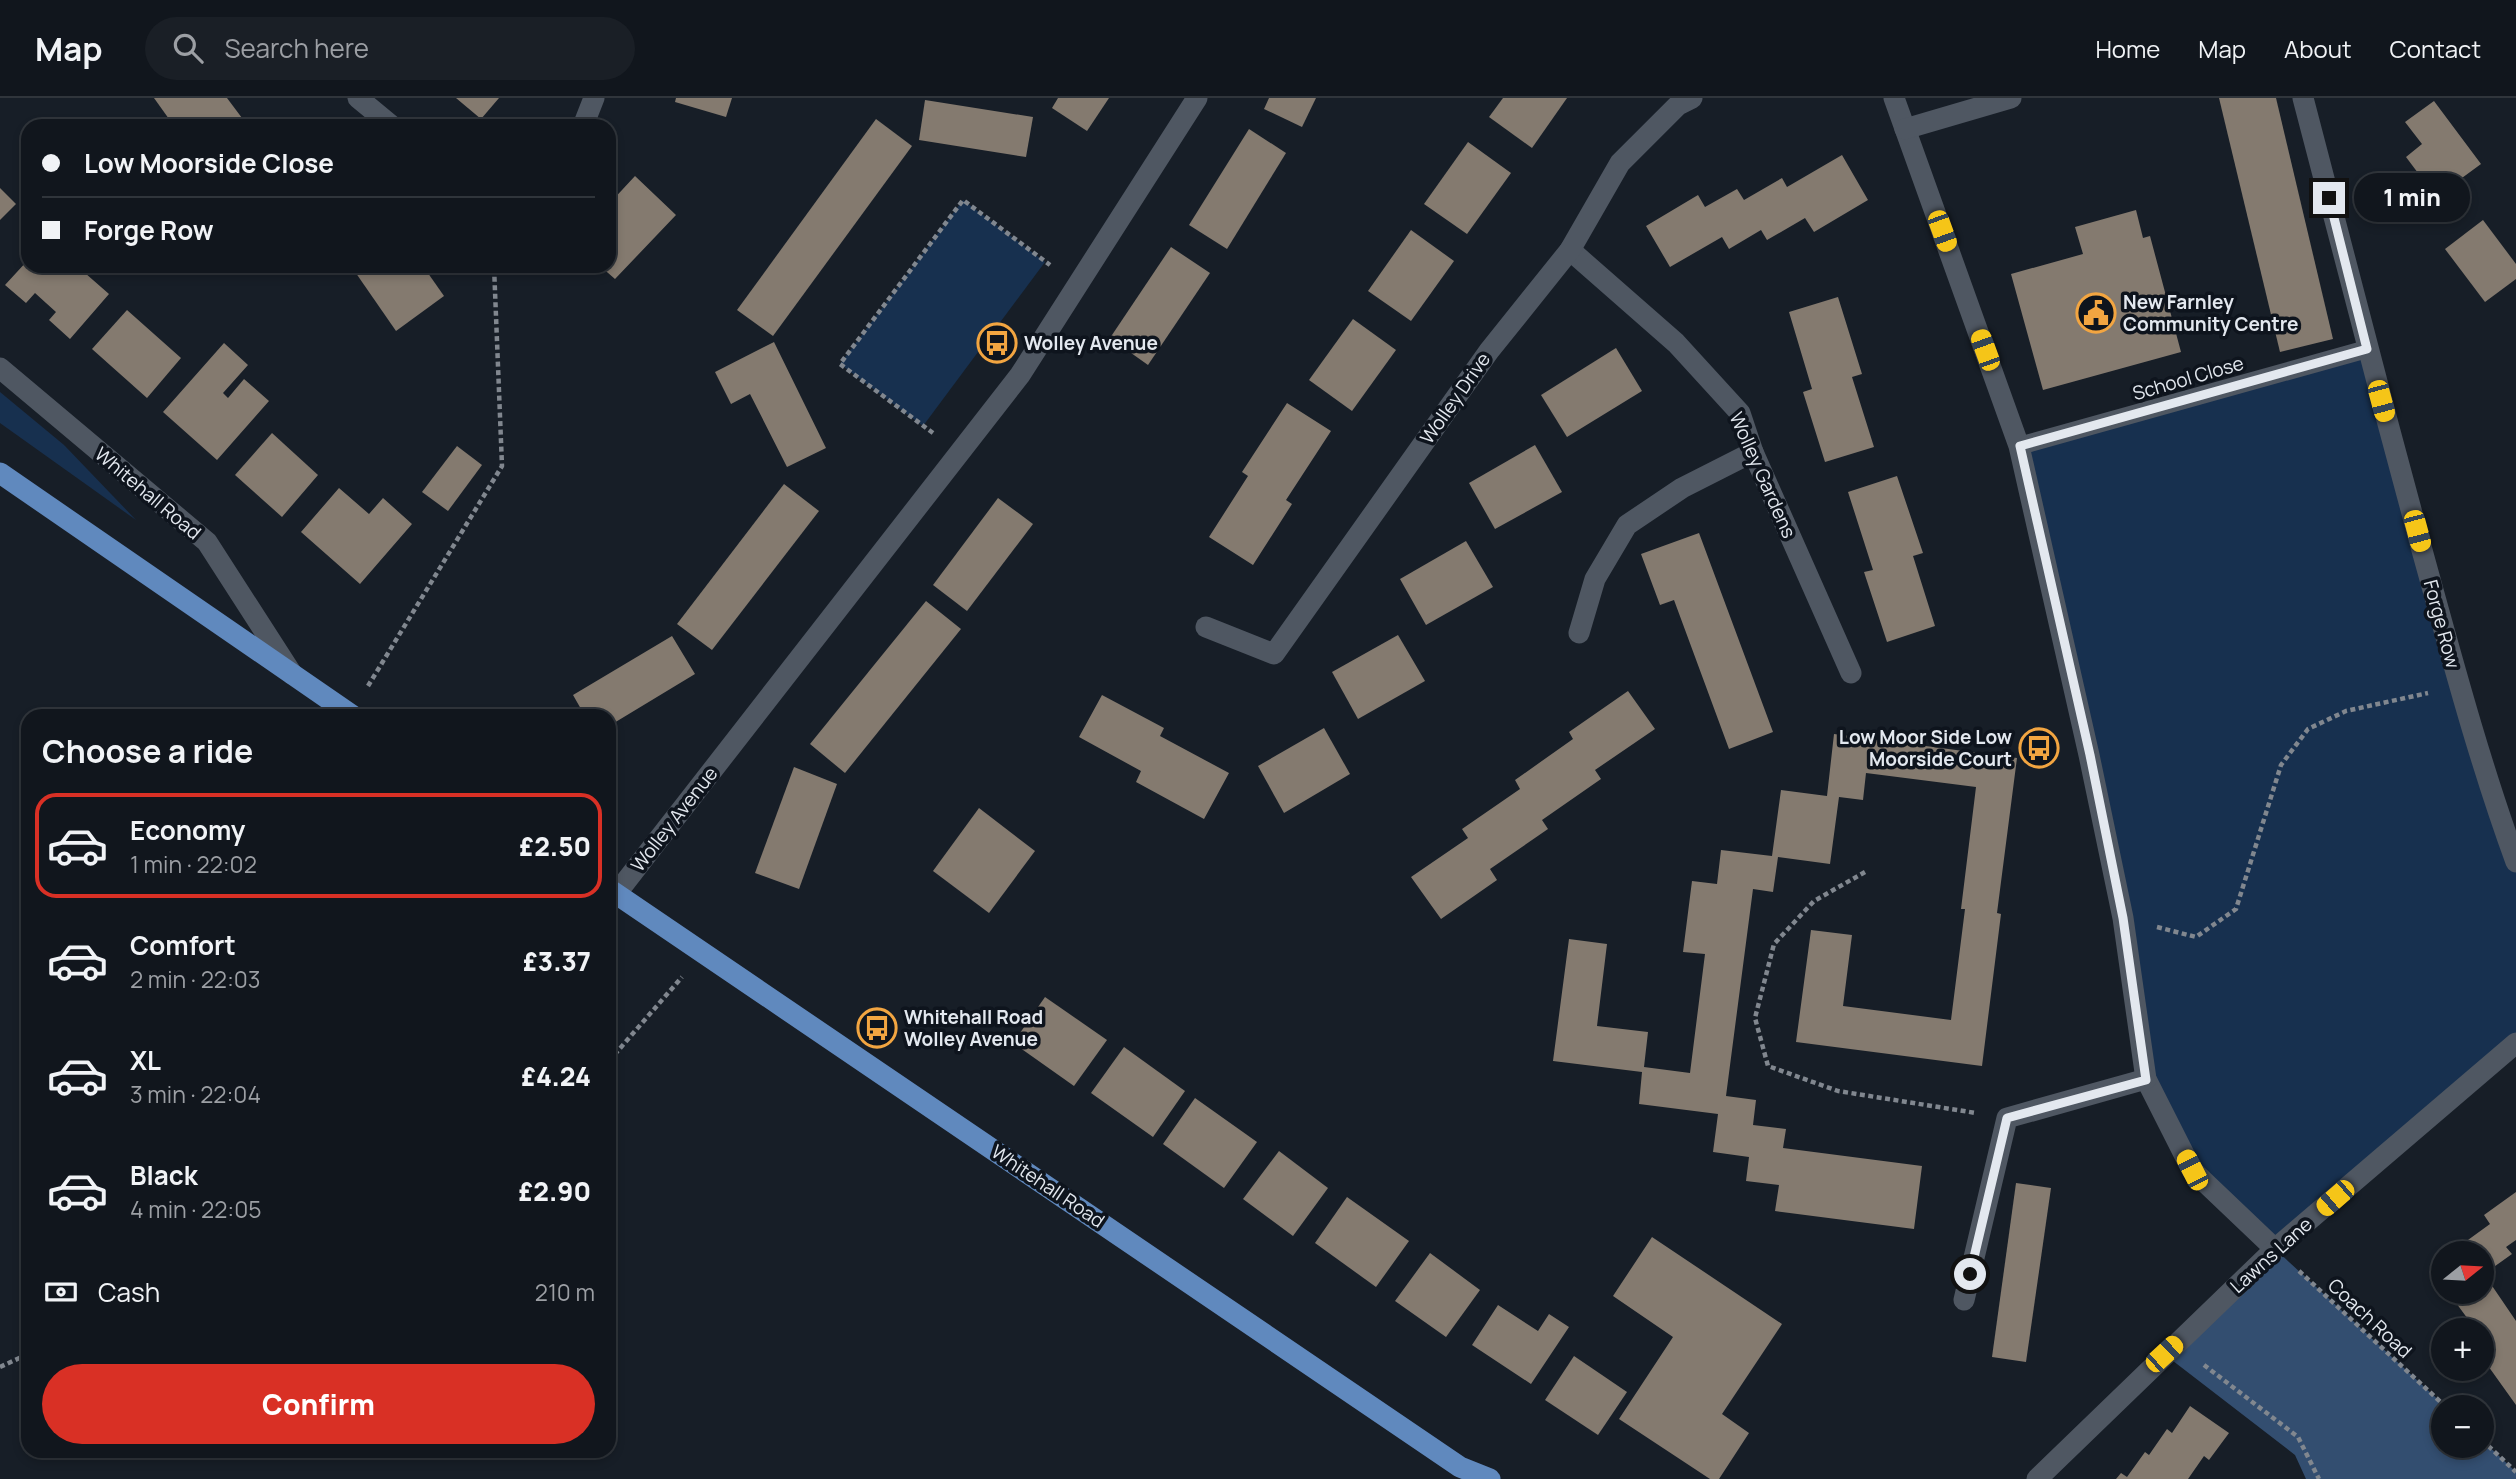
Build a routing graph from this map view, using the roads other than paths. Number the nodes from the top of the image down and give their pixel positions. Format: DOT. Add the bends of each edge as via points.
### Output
graph roads {
  1 [pos="358,98"];
  2 [pos="594,98"];
  3 [pos="1197,98"];
  4 [pos="1692,98"];
  5 [pos="1894,98"];
  6 [pos="2011,98"];
  7 [pos="2303,98"];
  8 [pos="384,119"];
  9 [pos="586,119"];
  10 [pos="1905,129"];
  11 [pos="1570,250"];
  12 [pos="2367,349"];
  13 [pos="0,368"];
  14 [pos="2020,446"];
  15 [pos="1753,452"];
  16 [pos="0,474"];
  17 [pos="1206,626"];
  18 [pos="1579,633"];
  19 [pos="1851,673"];
  20 [pos="293,676"];
  21 [pos="343,709"];
  22 [pos="2516,862"];
  23 [pos="616,886"];
  24 [pos="616,894"];
  25 [pos="2516,1043"];
  26 [pos="2146,1080"];
  27 [pos="2275,1249"];
  28 [pos="1964,1300"];
  29 [pos="1490,1479"];
  30 [pos="2037,1479"];
  1 -- 8 [label="street"];
  2 -- 9 [label="street"];
  3 -- 23 [label="street, Wolley Avenue" via="1020,375"];
  4 -- 11 [label="street, Wolley Drive" via="1678,105 1620,163"];
  5 -- 10 [label="street"];
  6 -- 10 [label="street"];
  7 -- 12 [label="street, Forge Row"];
  10 -- 14 [label="street"];
  11 -- 15 [label="street, Wolley Gardens" via="1676,343 1740,413"];
  11 -- 17 [label="street, Wolley Drive" via="1489,351 1275,654"];
  12 -- 14 [label="lane, School Close"];
  12 -- 22 [label="street, Forge Row" via="2460,686"];
  13 -- 20 [label="street, Whitehall Road" via="207,542"];
  14 -- 26 [label="street" via="2123,918"];
  15 -- 18 [label="street" via="1682,488 1627,524 1595,579"];
  15 -- 19 [label="street, Wolley Gardens"];
  16 -- 20 [label="main road, Whitehall Road"];
  20 -- 21 [label="main road, Whitehall Road"];
  24 -- 29 [label="main road, Whitehall Road" via="1460,1467"];
  25 -- 27 [label="street, Lawns Lane"];
  26 -- 27 [label="street" via="2192,1170"];
  26 -- 28 [label="street" via="2007,1118"];
  27 -- 30 [label="street, Lawns Lane"];
}
